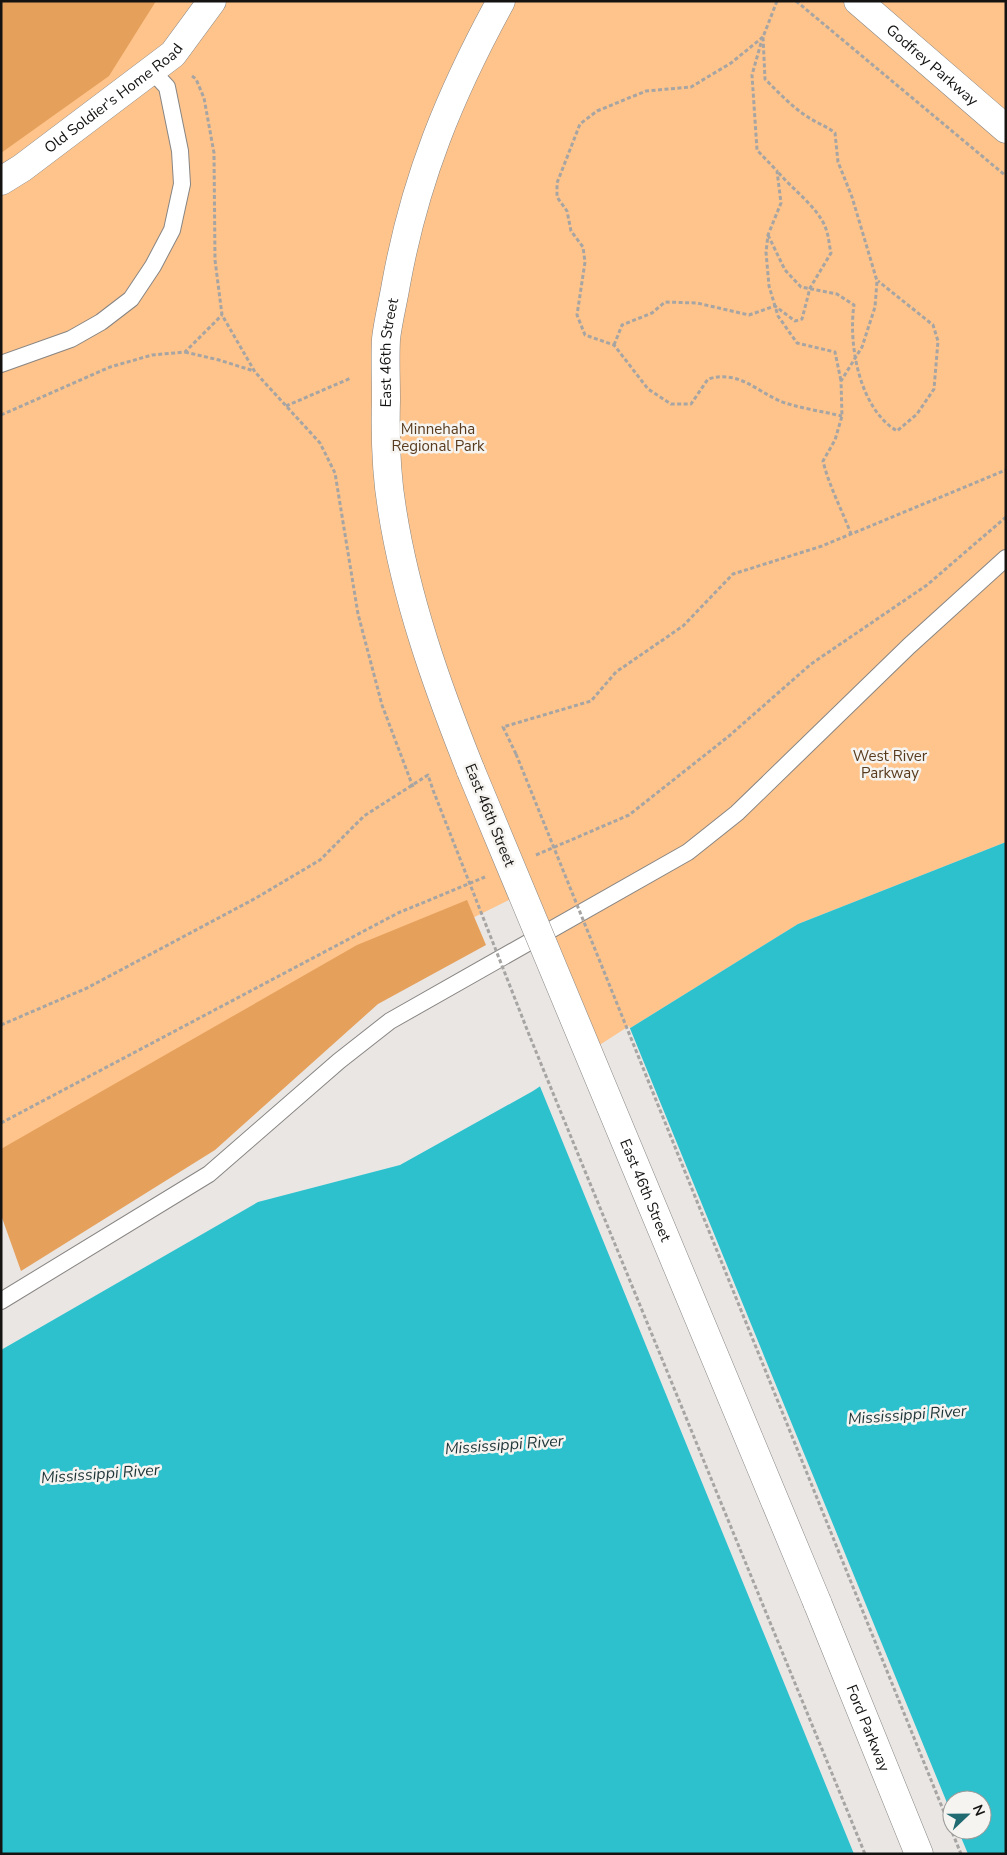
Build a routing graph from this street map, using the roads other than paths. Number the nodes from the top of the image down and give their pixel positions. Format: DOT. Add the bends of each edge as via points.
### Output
graph roads {
  1 [pos="212,1"];
  2 [pos="501,1"];
  3 [pos="858,1"];
  4 [pos="152,71"];
  5 [pos="1006,129"];
  6 [pos="1,181"];
  7 [pos="1,364"];
  8 [pos="1006,558"];
  9 [pos="1,1301"];
  10 [pos="817,1602"];
  11 [pos="919,1854"];
  1 -- 4 [label="main road, Old Soldier's Home Road" via="173,54"];
  2 -- 10 [label="main road, East 46th Street, bridge" via="469,60 424,168 405,235 386,338 385,438 391,507 407,582 431,664 471,771"];
  3 -- 5 [label="main road, Godfrey Parkway"];
  4 -- 6 [label="main road, Old Soldier's Home Road"];
  4 -- 7 [label="lane" via="167,87 180,151 182,184 172,230 131,299 71,339"];
  8 -- 9 [label="lane" via="714,833 688,852 390,1021 209,1174"];
  10 -- 11 [label="main road, Ford Parkway"];
}
